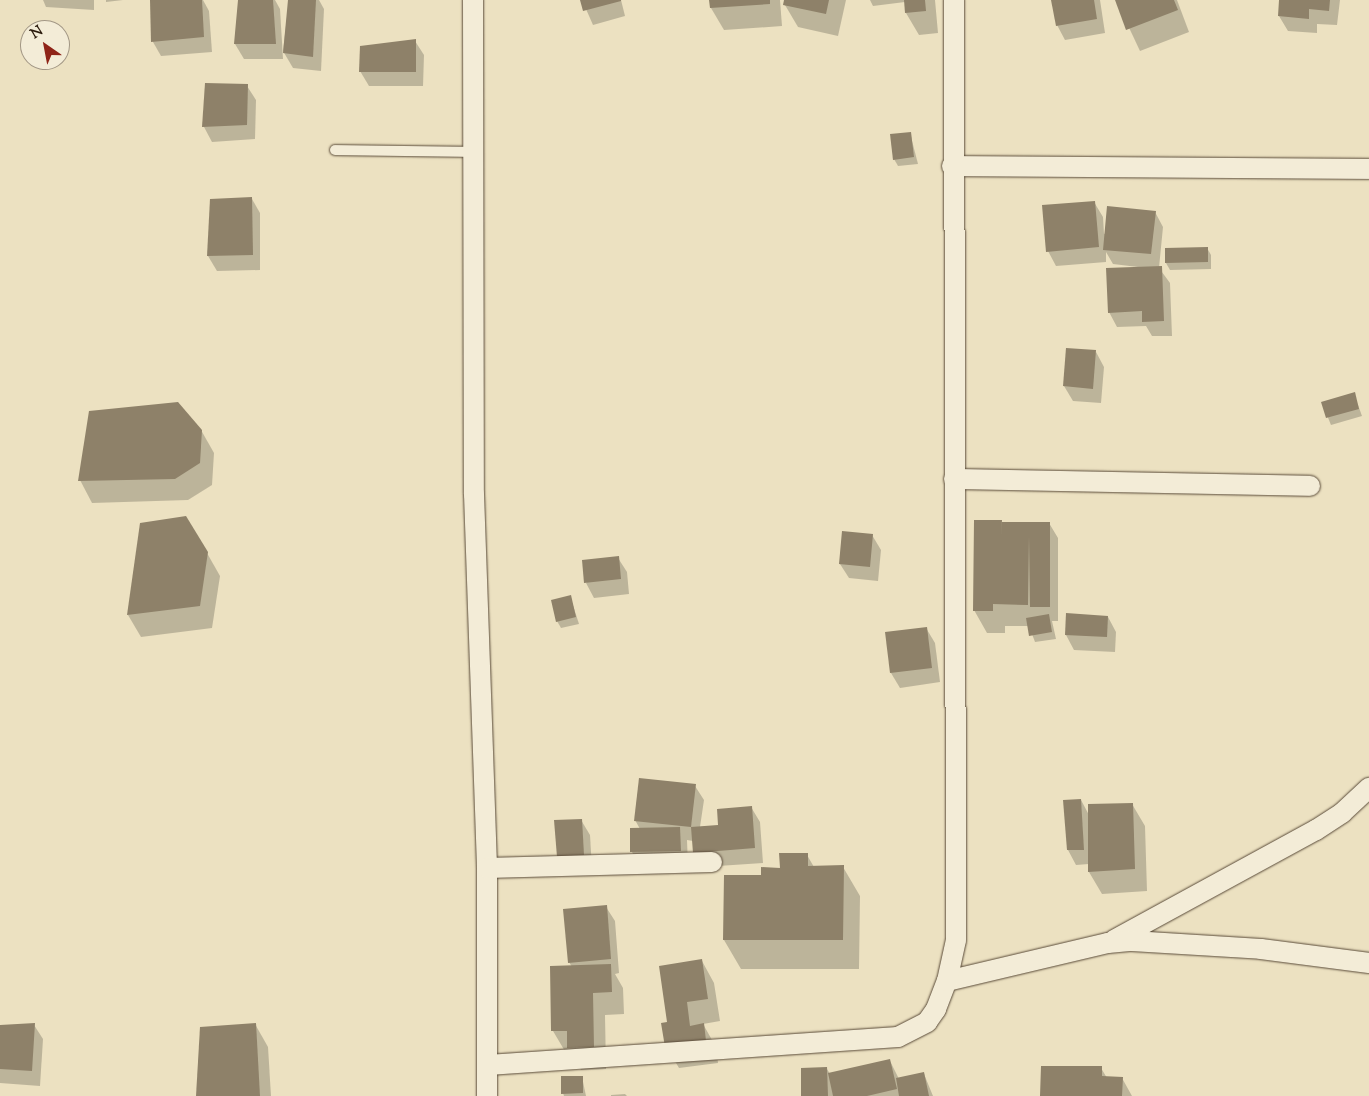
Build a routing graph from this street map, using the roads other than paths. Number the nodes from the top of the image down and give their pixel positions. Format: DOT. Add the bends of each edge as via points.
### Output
graph roads {
  1 [pos="473,0"];
  2 [pos="954,0"];
  3 [pos="335,150"];
  4 [pos="474,152"];
  5 [pos="952,166"];
  6 [pos="1369,168"];
  7 [pos="954,479"];
  8 [pos="1310,486"];
  9 [pos="1369,788"];
  10 [pos="712,862"];
  11 [pos="487,868"];
  12 [pos="1108,943"];
  13 [pos="1369,963"];
  14 [pos="947,981"];
  15 [pos="488,1065"];
  16 [pos="487,1096"];
  1 -- 4 [label="street"];
  2 -- 5 [label="street"];
  3 -- 4 [label="lane"];
  4 -- 11 [label="street" via="474,494"];
  5 -- 6 [label="street"];
  5 -- 7 [label="street"];
  7 -- 8 [label="street"];
  7 -- 14 [label="street" via="956,940"];
  9 -- 12 [label="street" via="1342,813 1316,830"];
  10 -- 11 [label="street"];
  11 -- 15 [label="street"];
  12 -- 13 [label="street" via="1193,943"];
  12 -- 14 [label="street"];
  14 -- 15 [label="street" via="936,1009 926,1022 898,1037"];
  15 -- 16 [label="street"];
}
